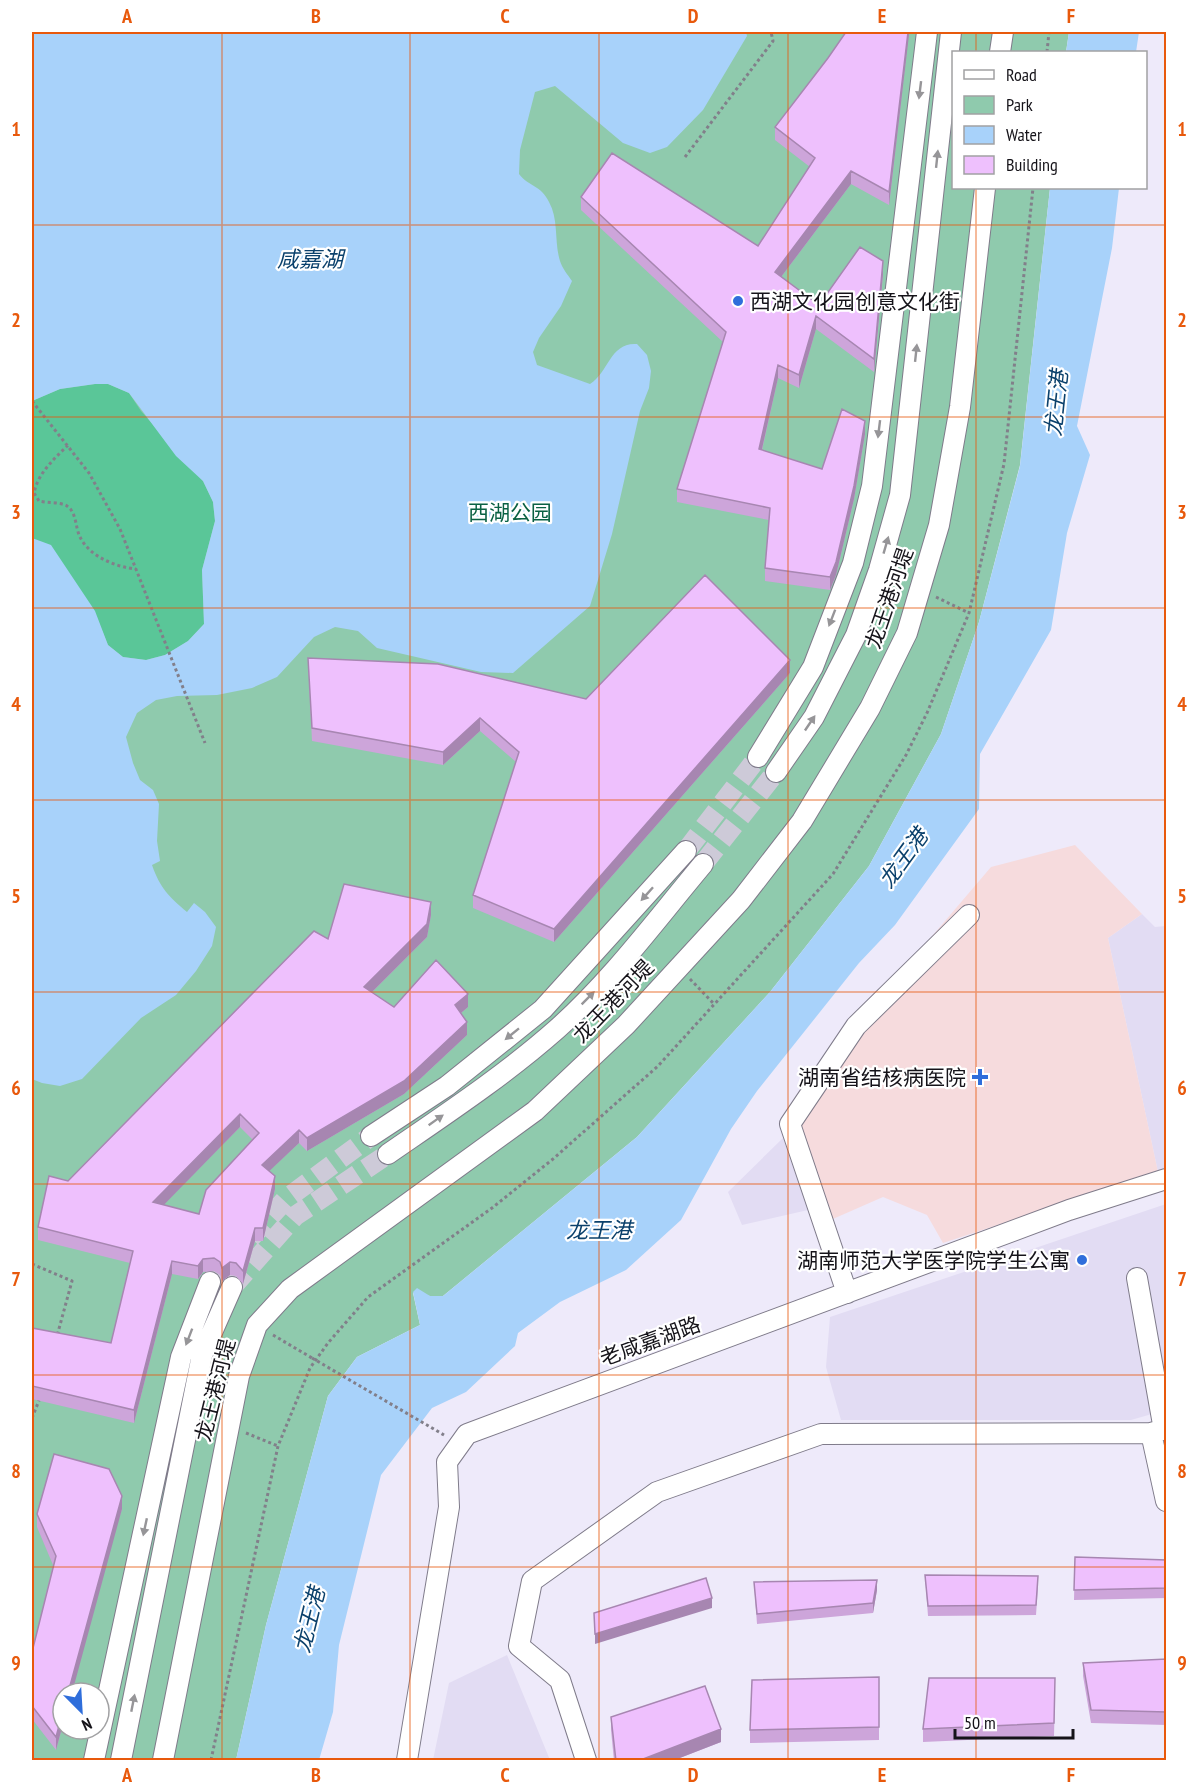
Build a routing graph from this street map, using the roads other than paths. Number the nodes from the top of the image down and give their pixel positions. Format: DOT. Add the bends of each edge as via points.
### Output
graph roads {
  1 [pos="927,32"];
  2 [pos="951,32"];
  3 [pos="1003,32"];
  4 [pos="1000,51"];
  5 [pos="985,189"];
  6 [pos="758,757"];
  7 [pos="777,772"];
  8 [pos="686,850"];
  9 [pos="703,864"];
  10 [pos="969,915"];
  11 [pos="371,1136"];
  12 [pos="388,1154"];
  13 [pos="1167,1179"];
  14 [pos="1137,1278"];
  15 [pos="210,1282"];
  16 [pos="232,1287"];
  17 [pos="847,1293"];
  18 [pos="1161,1431"];
  19 [pos="1167,1501"];
  20 [pos="94,1761"];
  21 [pos="122,1761"];
  22 [pos="163,1761"];
  23 [pos="407,1761"];
  24 [pos="586,1761"];
  1 -- 6 [label="street, one-way" via="872,486 853,563 813,667"];
  7 -- 2 [label="street, one-way" via="814,717 856,635 900,495"];
  3 -- 4 [label="street"];
  5 -- 22 [label="street, 龙王港河堤" via="960,407 939,525 906,633 870,708 802,821 741,900 626,1025 535,1111 290,1289 257,1325 239,1376"];
  8 -- 11 [label="street, one-way" via="543,1009 447,1086"];
  12 -- 9 [label="street, one-way" via="494,1080 558,1028 606,980"];
  10 -- 17 [label="street" via="856,1026 790,1124"];
  13 -- 17 [label="street, 老咸嘉湖路" via="1069,1210"];
  14 -- 18 [label="street"];
  15 -- 20 [label="street, one-way" via="181,1357"];
  21 -- 16 [label="street, one-way" via="202,1355"];
  17 -- 23 [label="street, 老咸嘉湖路" via="467,1434 447,1462 449,1507"];
  18 -- 19 [label="street"];
  18 -- 24 [label="street" via="821,1434 657,1492 532,1581 519,1646 560,1680"];
}
